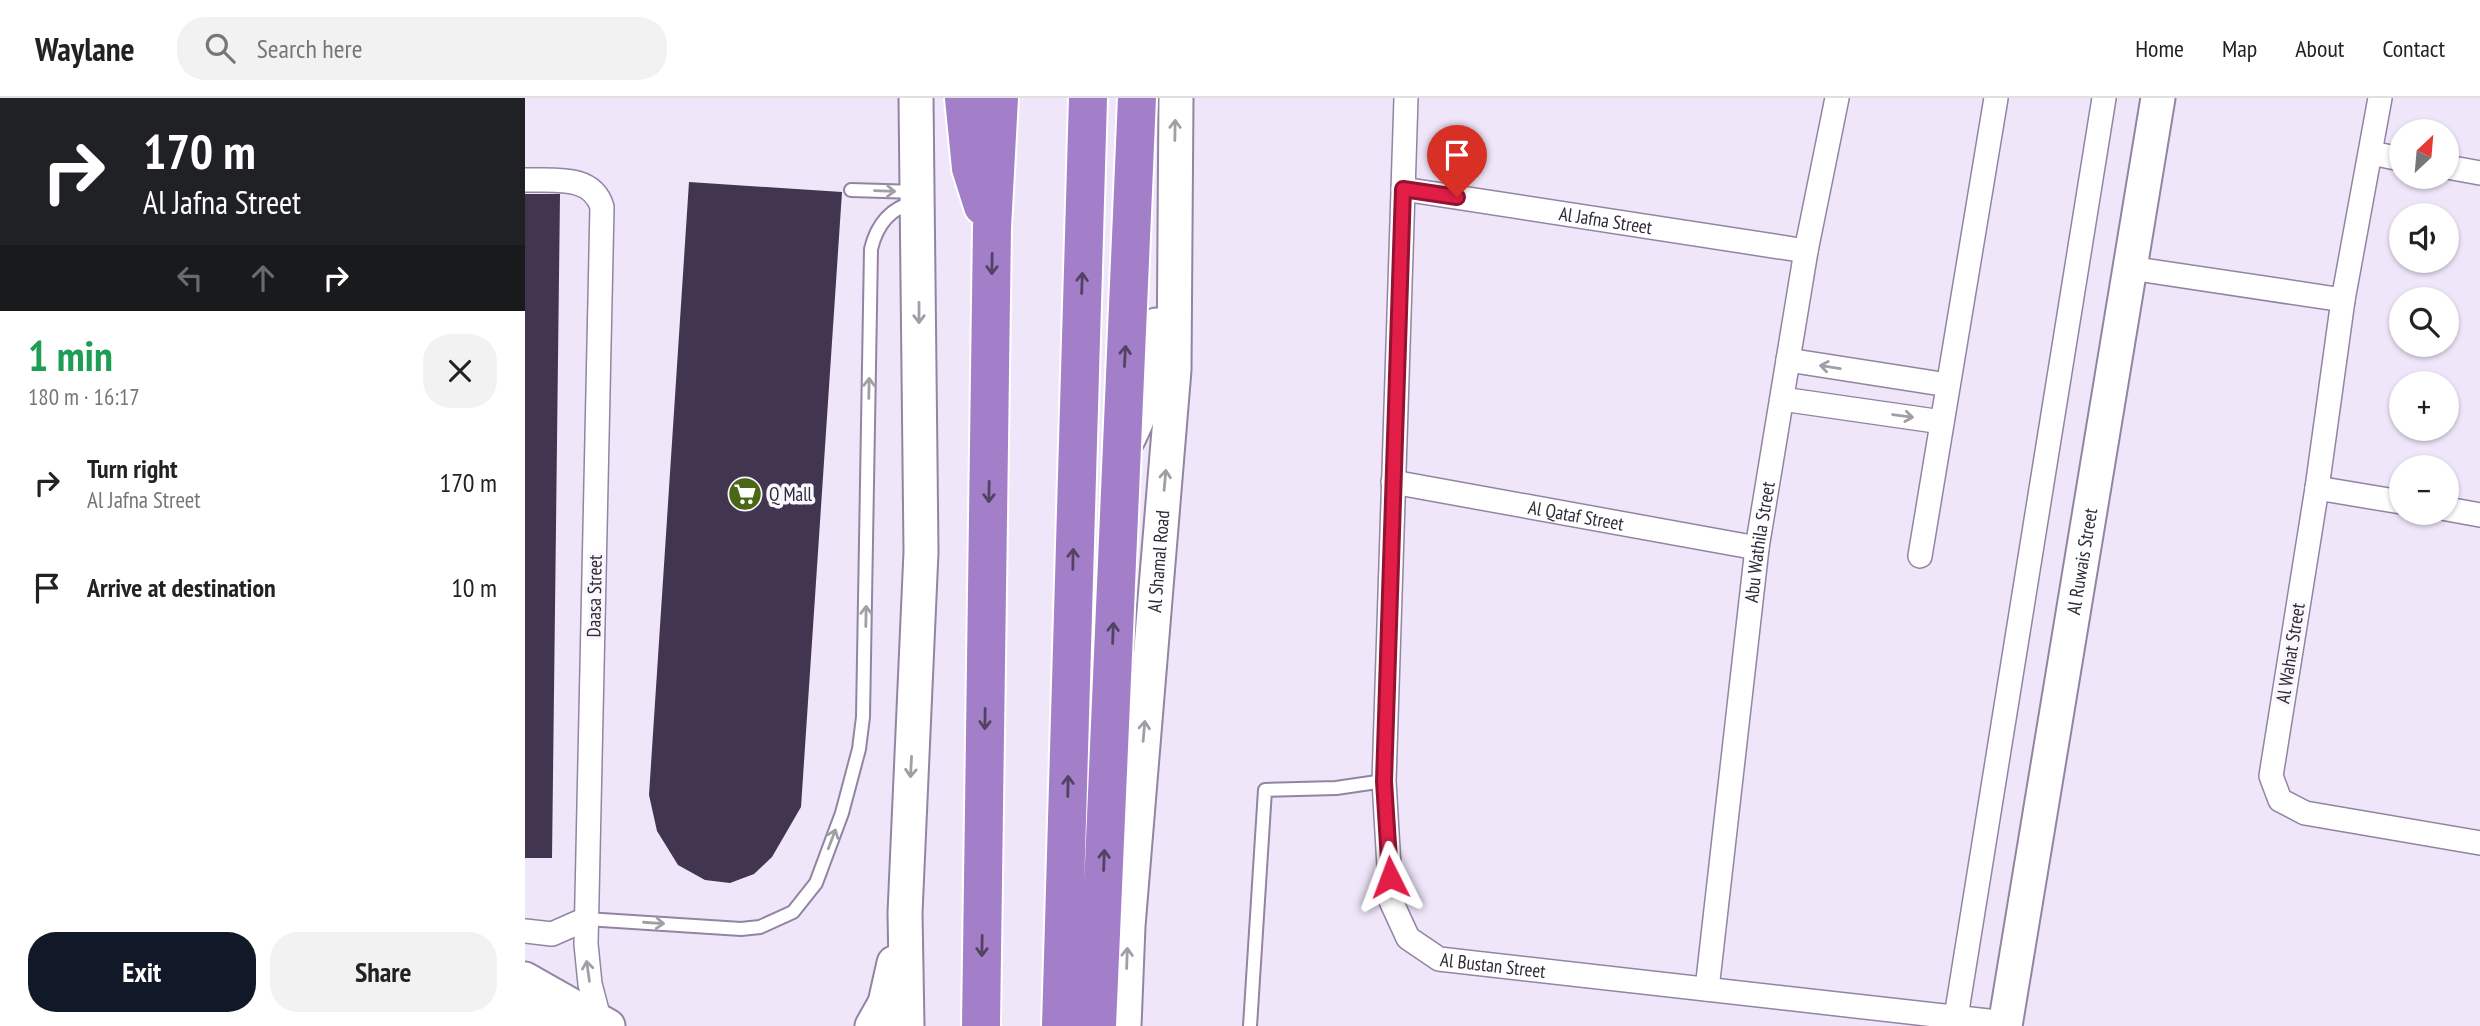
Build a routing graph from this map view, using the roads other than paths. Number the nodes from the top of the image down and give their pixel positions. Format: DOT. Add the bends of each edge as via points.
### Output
graph roads {
  1 [pos="916,98"];
  2 [pos="964,98"];
  3 [pos="999,98"];
  4 [pos="1088,98"];
  5 [pos="1137,98"];
  6 [pos="1176,98"];
  7 [pos="1406,98"];
  8 [pos="1837,98"];
  9 [pos="1996,98"];
  10 [pos="2104,98"];
  11 [pos="2158,98"];
  12 [pos="2380,98"];
  13 [pos="2371,153"];
  14 [pos="2389,157"];
  15 [pos="2459,169"];
  16 [pos="2480,173"];
  17 [pos="525,180"];
  18 [pos="1174,181"];
  19 [pos="1403,189"];
  20 [pos="851,190"];
  21 [pos="919,197"];
  22 [pos="992,227"];
  23 [pos="1806,251"];
  24 [pos="2130,268"];
  25 [pos="2343,300"];
  26 [pos="1788,360"];
  27 [pos="1948,385"];
  28 [pos="1782,399"];
  29 [pos="1942,422"];
  30 [pos="1121,452"];
  31 [pos="1394,482"];
  32 [pos="2317,488"];
  33 [pos="2389,500"];
  34 [pos="2459,511"];
  35 [pos="2480,515"];
  36 [pos="1757,548"];
  37 [pos="1920,556"];
  38 [pos="1384,781"];
  39 [pos="2480,844"];
  40 [pos="905,913"];
  41 [pos="586,919"];
  42 [pos="525,931"];
  43 [pos="525,979"];
  44 [pos="1707,989"];
  45 [pos="525,1009"];
  46 [pos="1956,1017"];
  47 [pos="604,1024"];
  48 [pos="2006,1024"];
  49 [pos="559,1026"];
  50 [pos="872,1026"];
  51 [pos="907,1026"];
  52 [pos="981,1026"];
  53 [pos="1061,1026"];
  54 [pos="1097,1026"];
  55 [pos="1124,1026"];
  56 [pos="1250,1026"];
  1 -- 21 [label="main road"];
  2 -- 22 [label="highway" via="971,168"];
  3 -- 22 [label="highway"];
  53 -- 4 [label="highway, one-way"];
  30 -- 5 [label="highway, one-way"];
  18 -- 6 [label="main road, Al Shamal Road, one-way"];
  7 -- 19 [label="street, Al Bustan Street"];
  8 -- 23 [label="street, Abu Wathila Street"];
  9 -- 27 [label="street"];
  10 -- 46 [label="street"];
  11 -- 24 [label="main road, Al Ruwais Street"];
  12 -- 13 [label="street, Al Wahat Street"];
  13 -- 14 [label="street"];
  13 -- 25 [label="street, Al Wahat Street"];
  15 -- 16 [label="street"];
  17 -- 41 [label="street, Daasa Street" via="576,182 596,192 602,215"];
  18 -- 30 [label="main road" via="1146,403"];
  55 -- 18 [label="main road, Al Shamal Road, one-way" via="1128,926 1174,370"];
  19 -- 23 [label="street, Al Jafna Street"];
  19 -- 31 [label="street, Al Bustan Street"];
  20 -- 21 [label="lane, one-way"];
  21 -- 40 [label="main road, one-way" via="921,552"];
  41 -- 21 [label="lane, one-way" via="760,927 793,912 816,883 852,781 863,717 871,249 887,217"];
  22 -- 52 [label="highway, one-way"];
  23 -- 26 [label="street, Abu Wathila Street"];
  24 -- 25 [label="street"];
  24 -- 48 [label="main road, Al Ruwais Street"];
  25 -- 32 [label="street, Al Wahat Street"];
  27 -- 26 [label="street, one-way"];
  26 -- 28 [label="street, Abu Wathila Street"];
  27 -- 29 [label="street"];
  28 -- 29 [label="street, one-way"];
  28 -- 36 [label="street, Abu Wathila Street"];
  29 -- 37 [label="street"];
  54 -- 30 [label="highway, one-way"];
  31 -- 36 [label="street, Al Qataf Street"];
  31 -- 38 [label="street, Al Bustan Street"];
  32 -- 33 [label="street"];
  32 -- 39 [label="street, Al Wahat Street" via="2270,776 2280,800 2305,813"];
  34 -- 35 [label="street"];
  36 -- 44 [label="street, Abu Wathila Street"];
  38 -- 44 [label="street, Al Bustan Street" via="1391,901 1408,938 1440,959"];
  38 -- 56 [label="lane" via="1265,790"];
  40 -- 50 [label="main road" via="885,1003"];
  40 -- 51 [label="main road"];
  41 -- 42 [label="street" via="552,934"];
  47 -- 41 [label="street, Daasa Street, one-way" via="587,964"];
  43 -- 47 [label="main road"];
  44 -- 46 [label="street, Al Bustan Street"];
  45 -- 49 [label="main road"];
  46 -- 48 [label="street, Al Bustan Street"];
}
